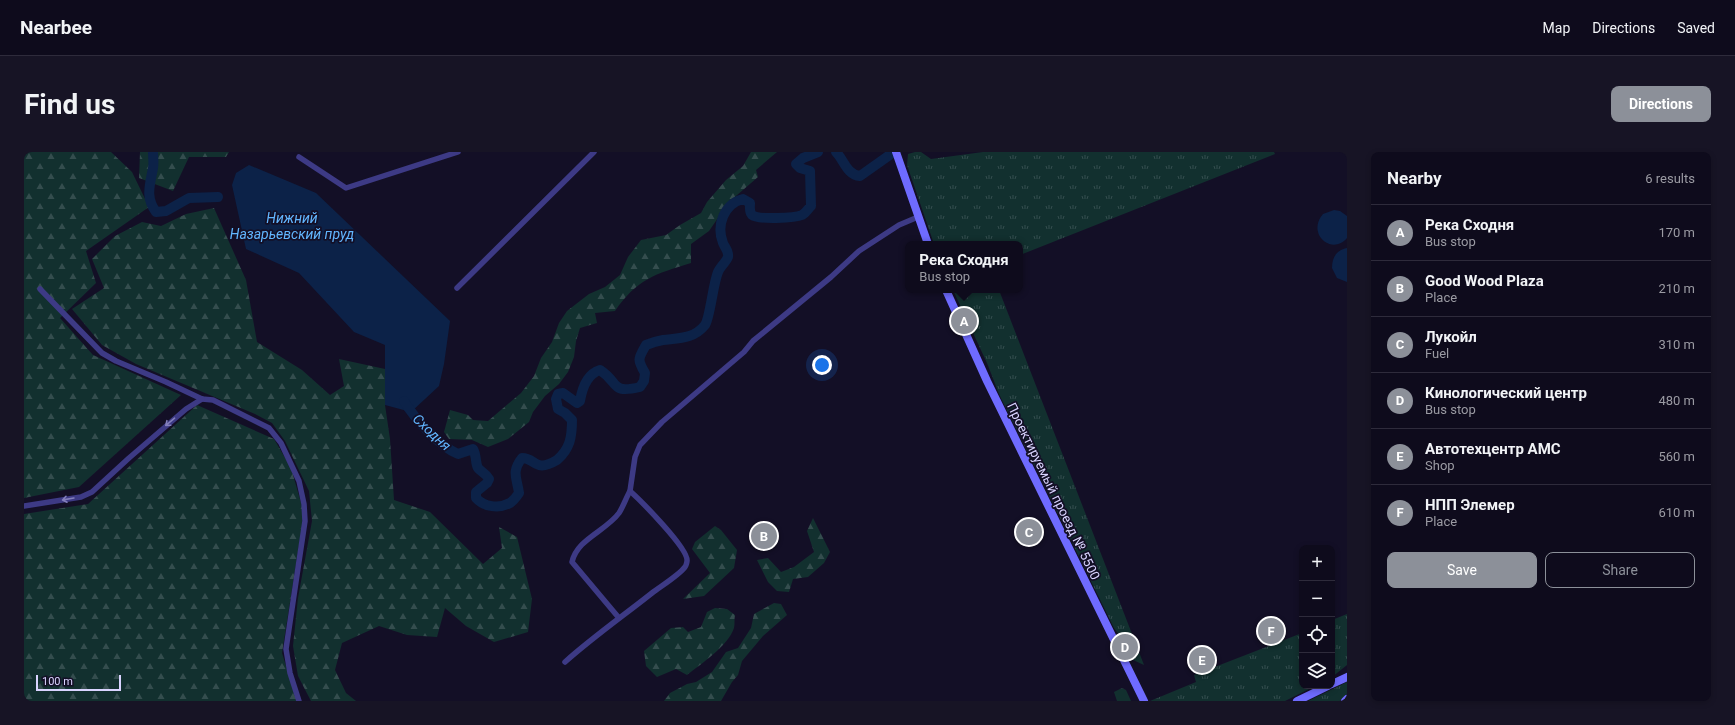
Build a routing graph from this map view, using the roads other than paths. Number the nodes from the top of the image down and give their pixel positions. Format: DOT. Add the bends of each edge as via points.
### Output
graph roads {
  1 [pos="458,152"];
  2 [pos="594,152"];
  3 [pos="896,152"];
  4 [pos="299,158"];
  5 [pos="918,217"];
  6 [pos="927,241"];
  7 [pos="457,288"];
  8 [pos="40,289"];
  9 [pos="947,293"];
  10 [pos="202,399"];
  11 [pos="630,491"];
  12 [pos="24,506"];
  13 [pos="619,618"];
  14 [pos="565,662"];
  15 [pos="1347,677"];
  16 [pos="1335,683"];
  17 [pos="1322,689"];
  18 [pos="1347,699"];
  19 [pos="299,701"];
  20 [pos="1144,701"];
  21 [pos="1297,701"];
  22 [pos="1345,701"];
  1 -- 4 [label="street" via="346,188"];
  2 -- 7 [label="street"];
  3 -- 5 [label="street"];
  5 -- 6 [label="street"];
  5 -- 11 [label="street" via="899,225 859,251 662,422 640,445 635,457"];
  8 -- 10 [label="street" via="102,353"];
  9 -- 20 [label="street, Проектируемый проезд № 5500" via="987,382"];
  10 -- 12 [label="street, one-way" via="186,409 92,492 81,497"];
  10 -- 19 [label="street" via="213,400 269,428 281,443 299,481 305,521 286,649"];
  11 -- 13 [label="street" via="618,514 587,540 574,554 572,562"];
  11 -- 13 [label="street" via="679,545 688,562"];
  13 -- 14 [label="street"];
  15 -- 16 [label="street"];
  17 -- 21 [label="street"];
  18 -- 22 [label="street"];
}
